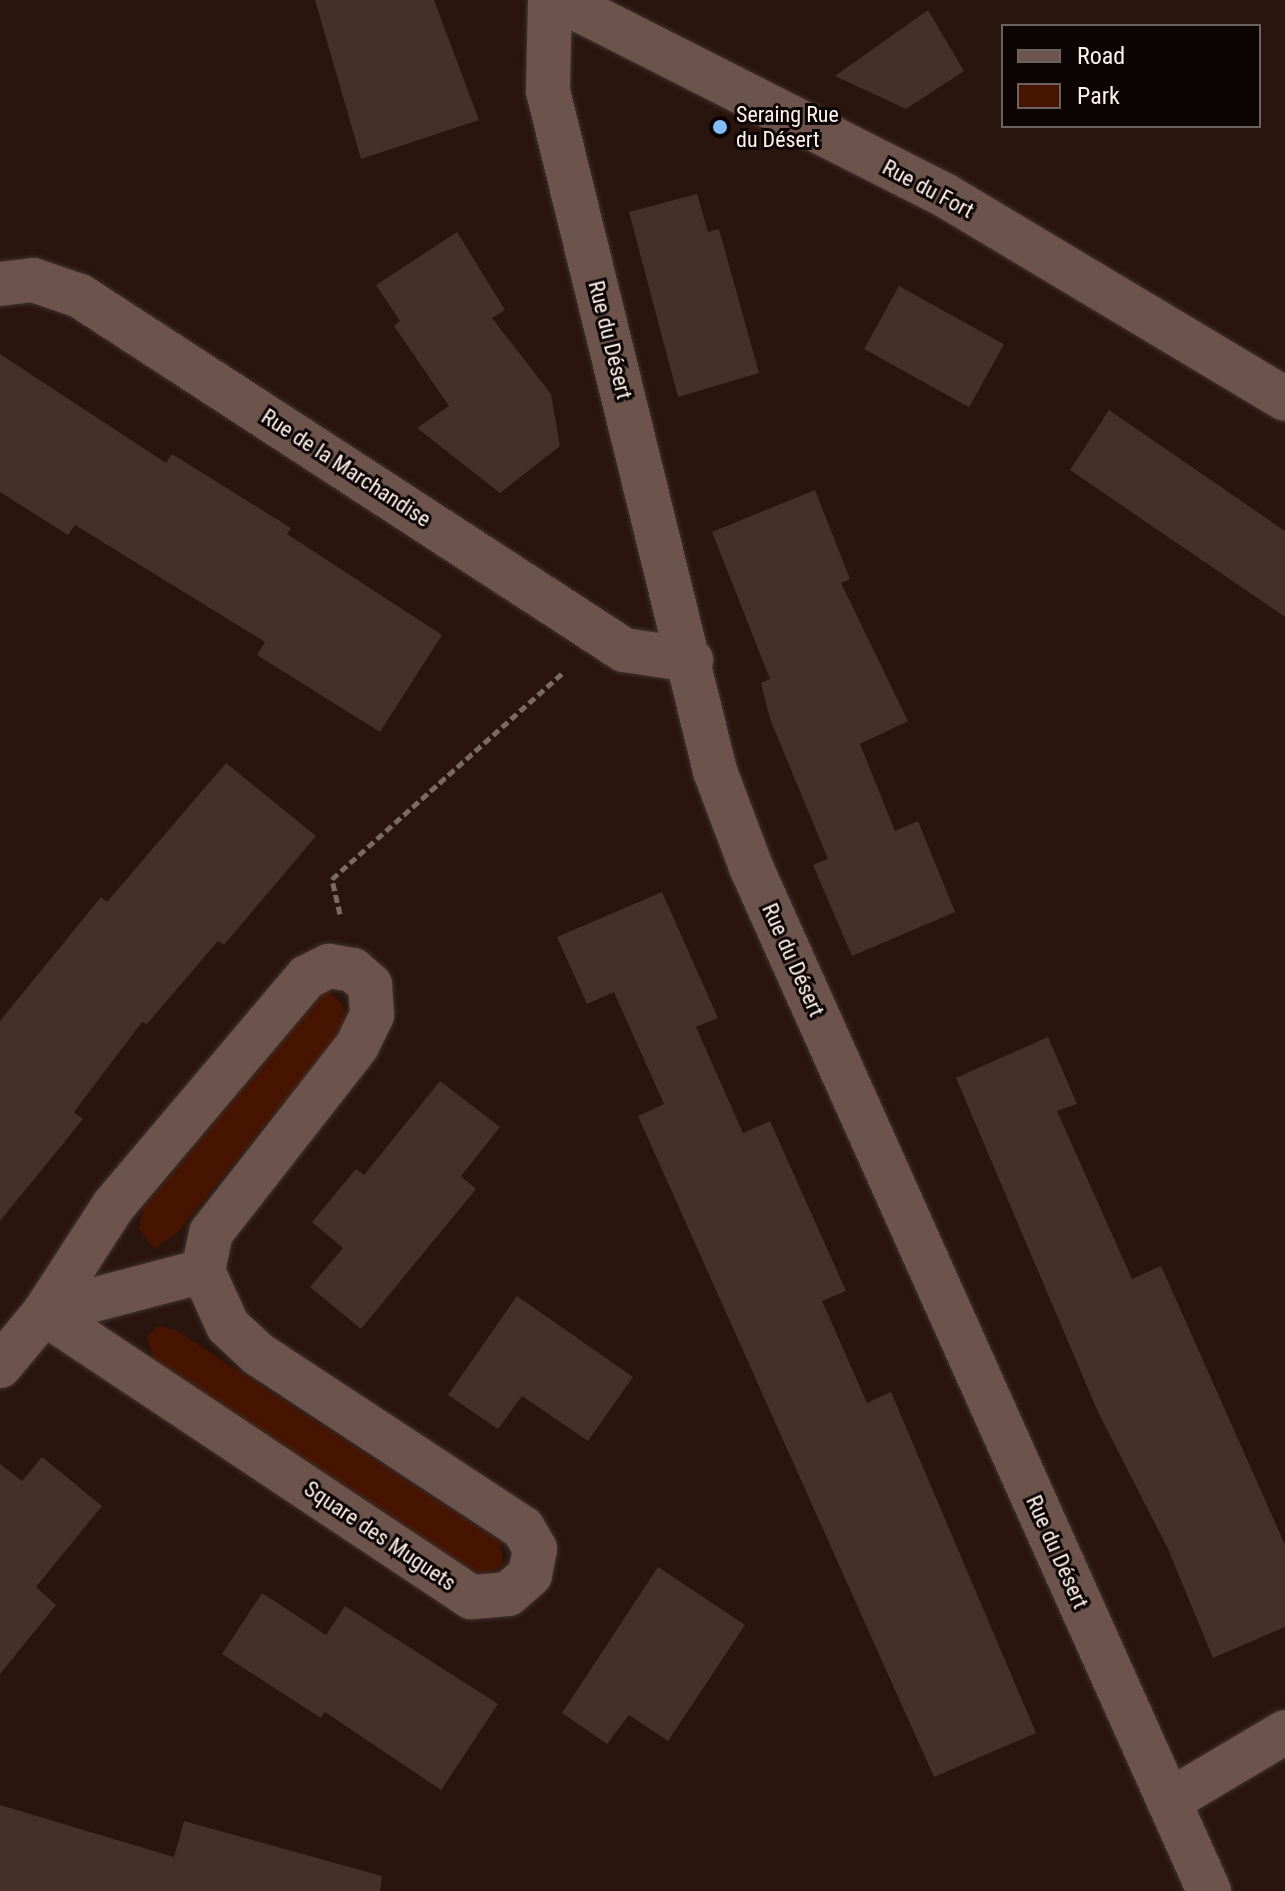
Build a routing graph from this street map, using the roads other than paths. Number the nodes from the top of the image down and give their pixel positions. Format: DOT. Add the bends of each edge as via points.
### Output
graph roads {
  1 [pos="550,0"];
  2 [pos="560,0"];
  3 [pos="0,284"];
  4 [pos="1285,399"];
  5 [pos="691,660"];
  6 [pos="203,1271"];
  7 [pos="44,1313"];
  8 [pos="0,1366"];
  9 [pos="1285,1732"];
  10 [pos="1169,1801"];
  11 [pos="1201,1884"];
  1 -- 5 [label="street, Rue du Désert" via="548,91"];
  2 -- 4 [label="street, Rue du Fort" via="946,196"];
  3 -- 5 [label="street, Rue de la Marchandise" via="33,280 80,296 624,650"];
  5 -- 10 [label="street, Rue du Désert" via="715,771 751,867"];
  6 -- 7 [label="street"];
  6 -- 7 [label="street" via="211,1233 357,1046 372,1015 370,985 353,970 329,966 307,977 114,1205"];
  6 -- 7 [label="street, Square des Muguets" via="228,1326 258,1354 523,1528 535,1549 530,1575 508,1594 471,1597"];
  7 -- 8 [label="street"];
  9 -- 10 [label="street"];
  10 -- 11 [label="street, Rue du Désert"];
}
